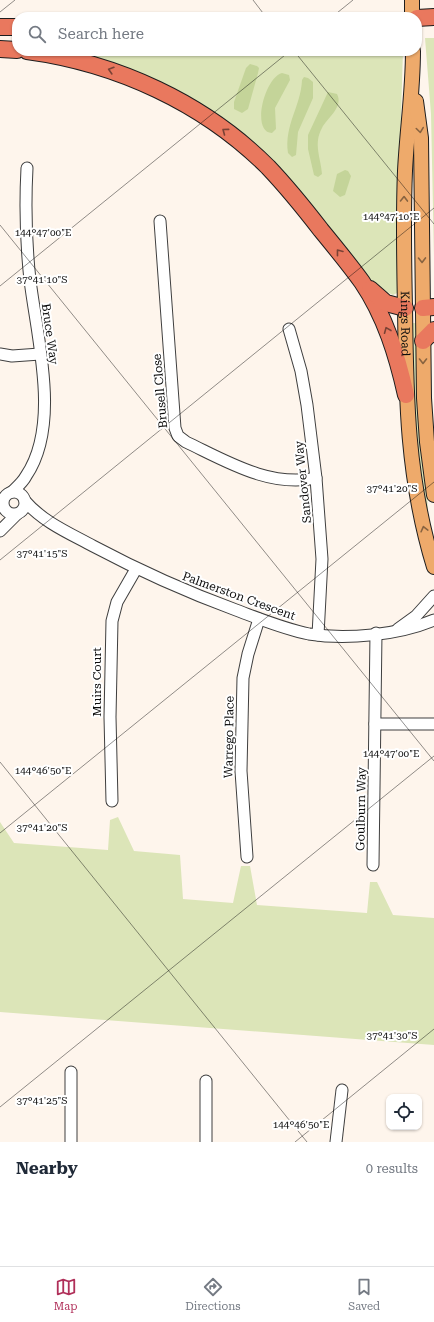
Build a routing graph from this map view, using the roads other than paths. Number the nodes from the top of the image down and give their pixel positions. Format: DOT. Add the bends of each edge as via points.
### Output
graph roads {
  1 [pos="412,0"];
  2 [pos="412,12"];
  3 [pos="434,17"];
  4 [pos="422,18"];
  5 [pos="0,27"];
  6 [pos="12,27"];
  7 [pos="0,49"];
  8 [pos="12,50"];
  9 [pos="56,56"];
  10 [pos="413,56"];
  11 [pos="413,77"];
  12 [pos="27,168"];
  13 [pos="160,221"];
  14 [pos="362,283"];
  15 [pos="428,307"];
  16 [pos="405,308"];
  17 [pos="290,329"];
  18 [pos="428,335"];
  19 [pos="0,354"];
  20 [pos="40,354"];
  21 [pos="406,394"];
  22 [pos="26,476"];
  23 [pos="316,478"];
  24 [pos="7,492"];
  25 [pos="434,495"];
  26 [pos="24,500"];
  27 [pos="2,505"];
  28 [pos="18,513"];
  29 [pos="49,522"];
  30 [pos="0,530"];
  31 [pos="434,567"];
  32 [pos="136,569"];
  33 [pos="434,596"];
  34 [pos="259,619"];
  35 [pos="434,620"];
  36 [pos="396,631"];
  37 [pos="376,634"];
  38 [pos="318,635"];
  39 [pos="375,724"];
  40 [pos="434,724"];
  41 [pos="112,801"];
  42 [pos="247,856"];
  43 [pos="373,865"];
  44 [pos="71,1072"];
  45 [pos="206,1081"];
  46 [pos="342,1090"];
  47 [pos="72,1142"];
  48 [pos="206,1142"];
  49 [pos="336,1142"];
  1 -- 2 [label="main road"];
  3 -- 4 [label="highway"];
  5 -- 6 [label="highway"];
  7 -- 8 [label="highway"];
  14 -- 9 [label="highway, one-way" via="287,187 256,155 208,118 176,99 117,72"];
  10 -- 11 [label="main road, Kings Road"];
  11 -- 15 [label="main road, Kings Road, one-way" via="421,138"];
  16 -- 11 [label="main road, Kings Road, one-way" via="405,173"];
  12 -- 20 [label="street, Bruce Way" via="26,235"];
  13 -- 23 [label="street, Brusell Close" via="175,428 178,436 251,471 281,479"];
  14 -- 16 [label="highway" via="386,303"];
  21 -- 14 [label="highway, one-way" via="388,332"];
  15 -- 16 [label="main road"];
  15 -- 18 [label="main road, Kings Road"];
  16 -- 21 [label="main road, Kings Road"];
  17 -- 23 [label="street, Sandover Way" via="306,398"];
  18 -- 25 [label="main road, Kings Road, one-way" via="426,431"];
  19 -- 20 [label="street"];
  20 -- 22 [label="street, Bruce Way" via="46,394 36,456"];
  31 -- 21 [label="main road, Kings Road, one-way" via="412,470"];
  22 -- 24 [label="street, Bruce Way"];
  22 -- 26 [label="street, Bruce Way"];
  23 -- 38 [label="street, Sandover Way" via="322,558"];
  24 -- 26 [label="street" via="20,494"];
  24 -- 27 [label="street"];
  26 -- 28 [label="street" via="24,508"];
  26 -- 29 [label="street, Palmerston Crescent"];
  27 -- 28 [label="street" via="9,513"];
  27 -- 30 [label="street"];
  28 -- 29 [label="street, Palmerston Crescent"];
  28 -- 30 [label="street"];
  29 -- 32 [label="street, Palmerston Crescent"];
  32 -- 34 [label="street, Palmerston Crescent"];
  32 -- 41 [label="street, Muirs Court" via="117,602 112,621"];
  33 -- 36 [label="street" via="416,616"];
  34 -- 38 [label="street, Palmerston Crescent"];
  34 -- 42 [label="street, Warrego Place" via="243,678 240,770"];
  35 -- 36 [label="street, Palmerston Crescent"];
  36 -- 37 [label="street, Palmerston Crescent"];
  37 -- 38 [label="street, Palmerston Crescent"];
  37 -- 39 [label="street, Goulburn Way"];
  39 -- 40 [label="street"];
  39 -- 43 [label="street, Goulburn Way"];
  44 -- 47 [label="street"];
  45 -- 48 [label="street"];
  46 -- 49 [label="street"];
}
